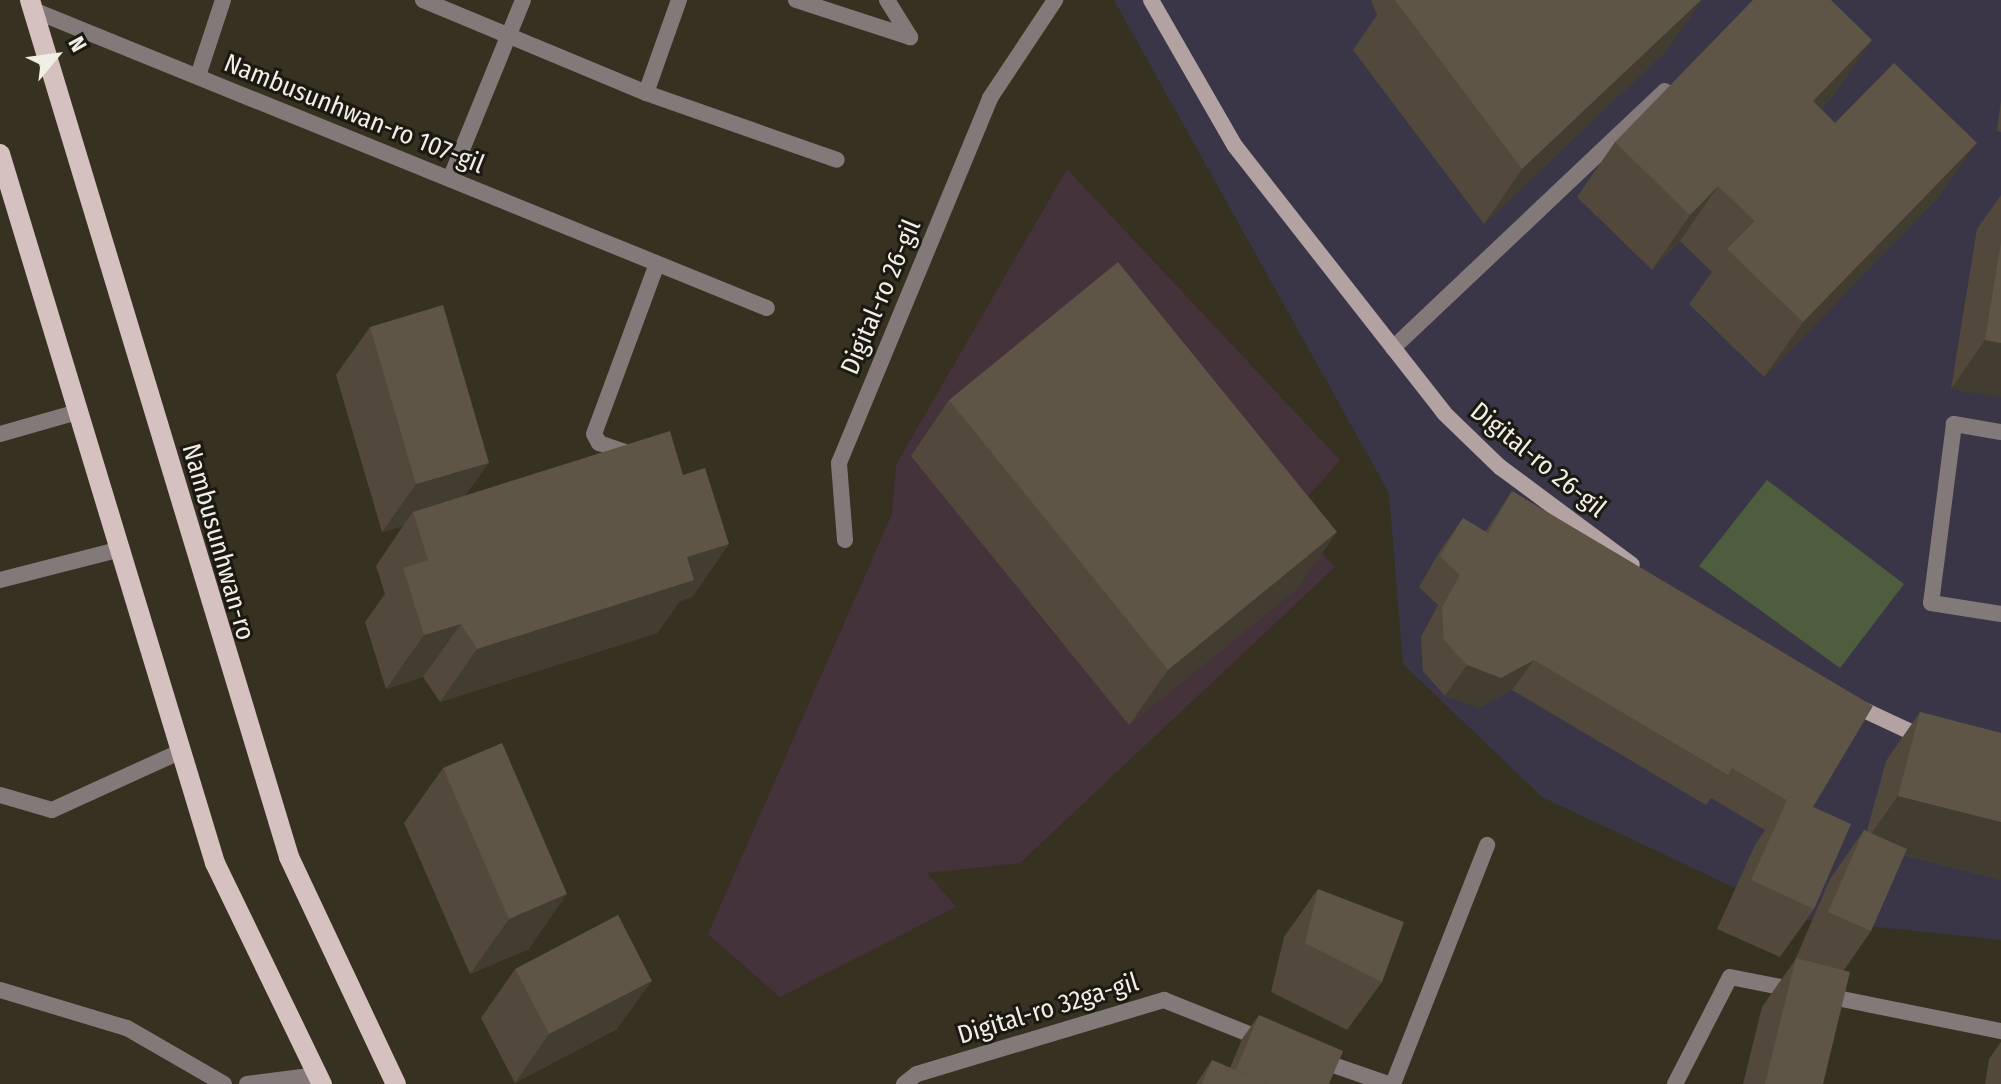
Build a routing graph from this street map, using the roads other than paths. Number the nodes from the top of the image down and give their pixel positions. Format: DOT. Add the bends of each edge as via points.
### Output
graph roads {
  1 [pos="223,0"];
  2 [pos="423,0"];
  3 [pos="523,0"];
  4 [pos="679,0"];
  5 [pos="796,0"];
  6 [pos="887,0"];
  7 [pos="1055,0"];
  8 [pos="1151,0"];
  9 [pos="32,5"];
  10 [pos="512,36"];
  11 [pos="198,76"];
  12 [pos="1681,76"];
  13 [pos="646,93"];
  14 [pos="0,154"];
  15 [pos="837,160"];
  16 [pos="450,179"];
  17 [pos="656,266"];
  18 [pos="767,308"];
  19 [pos="1393,348"];
  20 [pos="77,412"];
  21 [pos="2001,432"];
  22 [pos="0,434"];
  23 [pos="653,462"];
  24 [pos="845,540"];
  25 [pos="118,550"];
  26 [pos="1648,577"];
  27 [pos="0,580"];
  28 [pos="2001,614"];
  29 [pos="1833,693"];
  30 [pos="1944,746"];
  31 [pos="177,753"];
  32 [pos="0,795"];
  33 [pos="1487,845"];
  34 [pos="0,990"];
  35 [pos="2001,1031"];
  36 [pos="320,1079"];
  37 [pos="224,1084"];
  38 [pos="247,1084"];
  39 [pos="396,1084"];
  40 [pos="904,1084"];
  41 [pos="1390,1084"];
  42 [pos="1675,1084"];
  1 -- 11 [label="street"];
  2 -- 10 [label="street"];
  3 -- 10 [label="street"];
  4 -- 13 [label="street"];
  5 -- 6 [label="street" via="910,37"];
  7 -- 24 [label="street, Digital-ro 26-gil" via="990,98 839,463"];
  8 -- 19 [label="street, Digital-ro 26-gil" via="1235,146"];
  9 -- 11 [label="street, Nambusunhwan-ro 107-gil"];
  9 -- 39 [label="main road, Nambusunhwan-ro" via="289,857"];
  10 -- 13 [label="street"];
  10 -- 16 [label="street"];
  11 -- 16 [label="street, Nambusunhwan-ro 107-gil"];
  12 -- 19 [label="street"];
  13 -- 15 [label="street"];
  14 -- 20 [label="main road"];
  16 -- 17 [label="street, Nambusunhwan-ro 107-gil"];
  17 -- 18 [label="street, Nambusunhwan-ro 107-gil"];
  17 -- 23 [label="street" via="594,434 599,443"];
  19 -- 26 [label="street, Digital-ro 26-gil" via="1444,413 1500,467"];
  20 -- 22 [label="street"];
  20 -- 25 [label="main road"];
  21 -- 28 [label="street" via="1954,424 1931,603"];
  25 -- 27 [label="street"];
  25 -- 31 [label="main road"];
  29 -- 30 [label="street"];
  31 -- 32 [label="street" via="52,810"];
  31 -- 36 [label="main road" via="215,863"];
  33 -- 41 [label="street, Digital-ro 32ga-gil"];
  34 -- 37 [label="street" via="127,1028"];
  35 -- 42 [label="street" via="1730,977"];
  36 -- 38 [label="street"];
  40 -- 41 [label="street, Digital-ro 32ga-gil" via="917,1074 1164,1000"];
}
